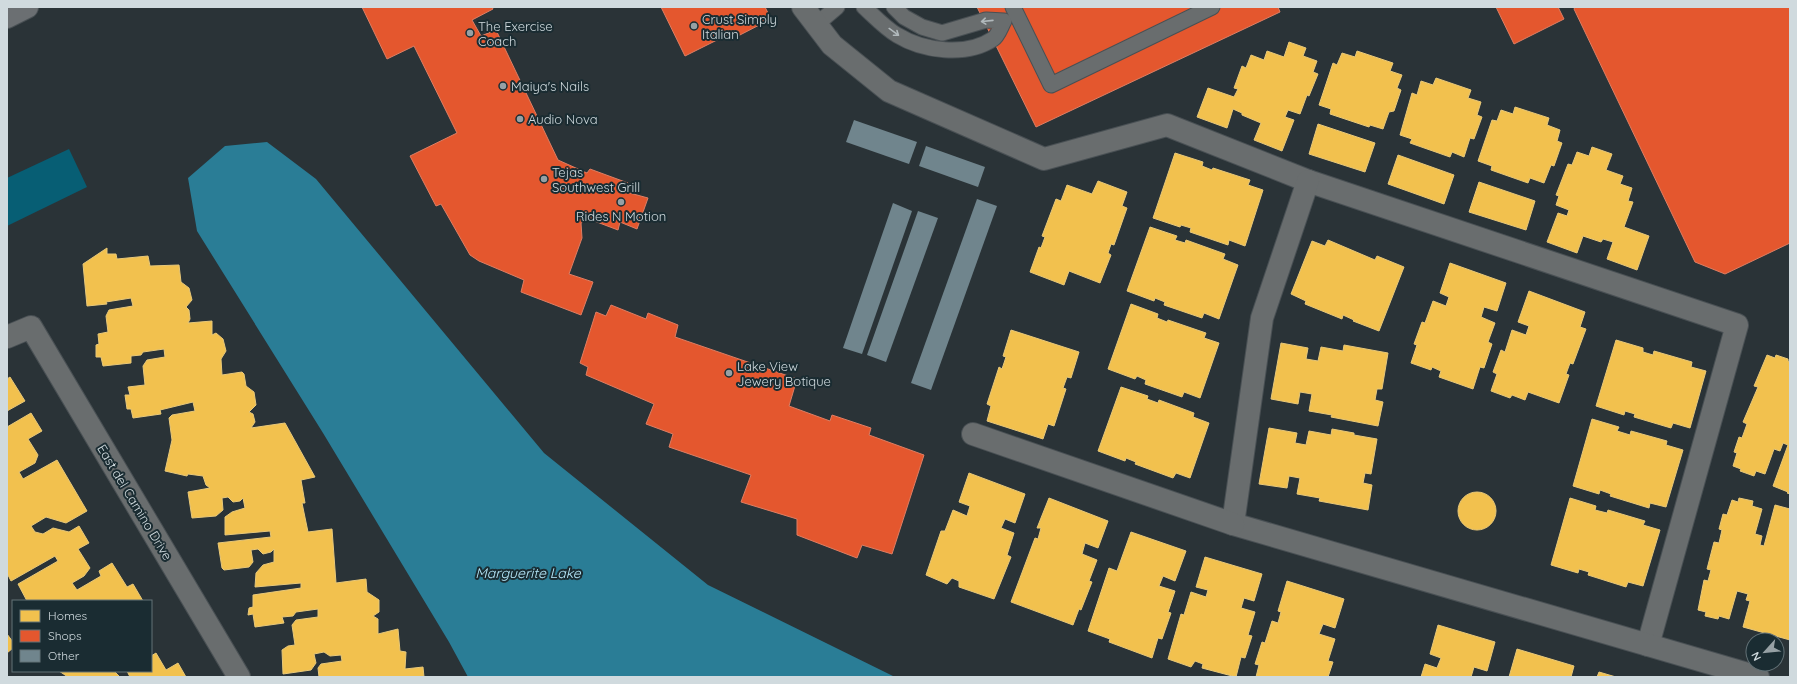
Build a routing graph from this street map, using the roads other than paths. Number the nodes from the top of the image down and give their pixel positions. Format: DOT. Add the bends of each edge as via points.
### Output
graph roads {
  1 [pos="27,7"];
  2 [pos="803,7"];
  3 [pos="837,7"];
  4 [pos="864,7"];
  5 [pos="894,7"];
  6 [pos="1212,7"];
  7 [pos="1012,14"];
  8 [pos="816,16"];
  9 [pos="7,17"];
  10 [pos="1308,181"];
  11 [pos="7,336"];
  12 [pos="973,434"];
  13 [pos="1233,524"];
  14 [pos="1648,645"];
  15 [pos="239,677"];
  16 [pos="1758,677"];
  1 -- 9 [label="main road"];
  2 -- 8 [label="street"];
  3 -- 8 [label="lane"];
  4 -- 7 [label="lane, one-way" via="896,35 919,45 945,50 973,48 994,38"];
  7 -- 5 [label="lane, one-way" via="942,32 922,27 904,17"];
  6 -- 7 [label="lane" via="1051,85"];
  8 -- 10 [label="street" via="832,44 889,91 1044,159 1167,125"];
  10 -- 13 [label="street" via="1262,318"];
  10 -- 14 [label="street" via="1737,325"];
  11 -- 15 [label="street, East del Camino Drive" via="31,327"];
  12 -- 13 [label="street"];
  13 -- 14 [label="street"];
  14 -- 16 [label="street"];
}
